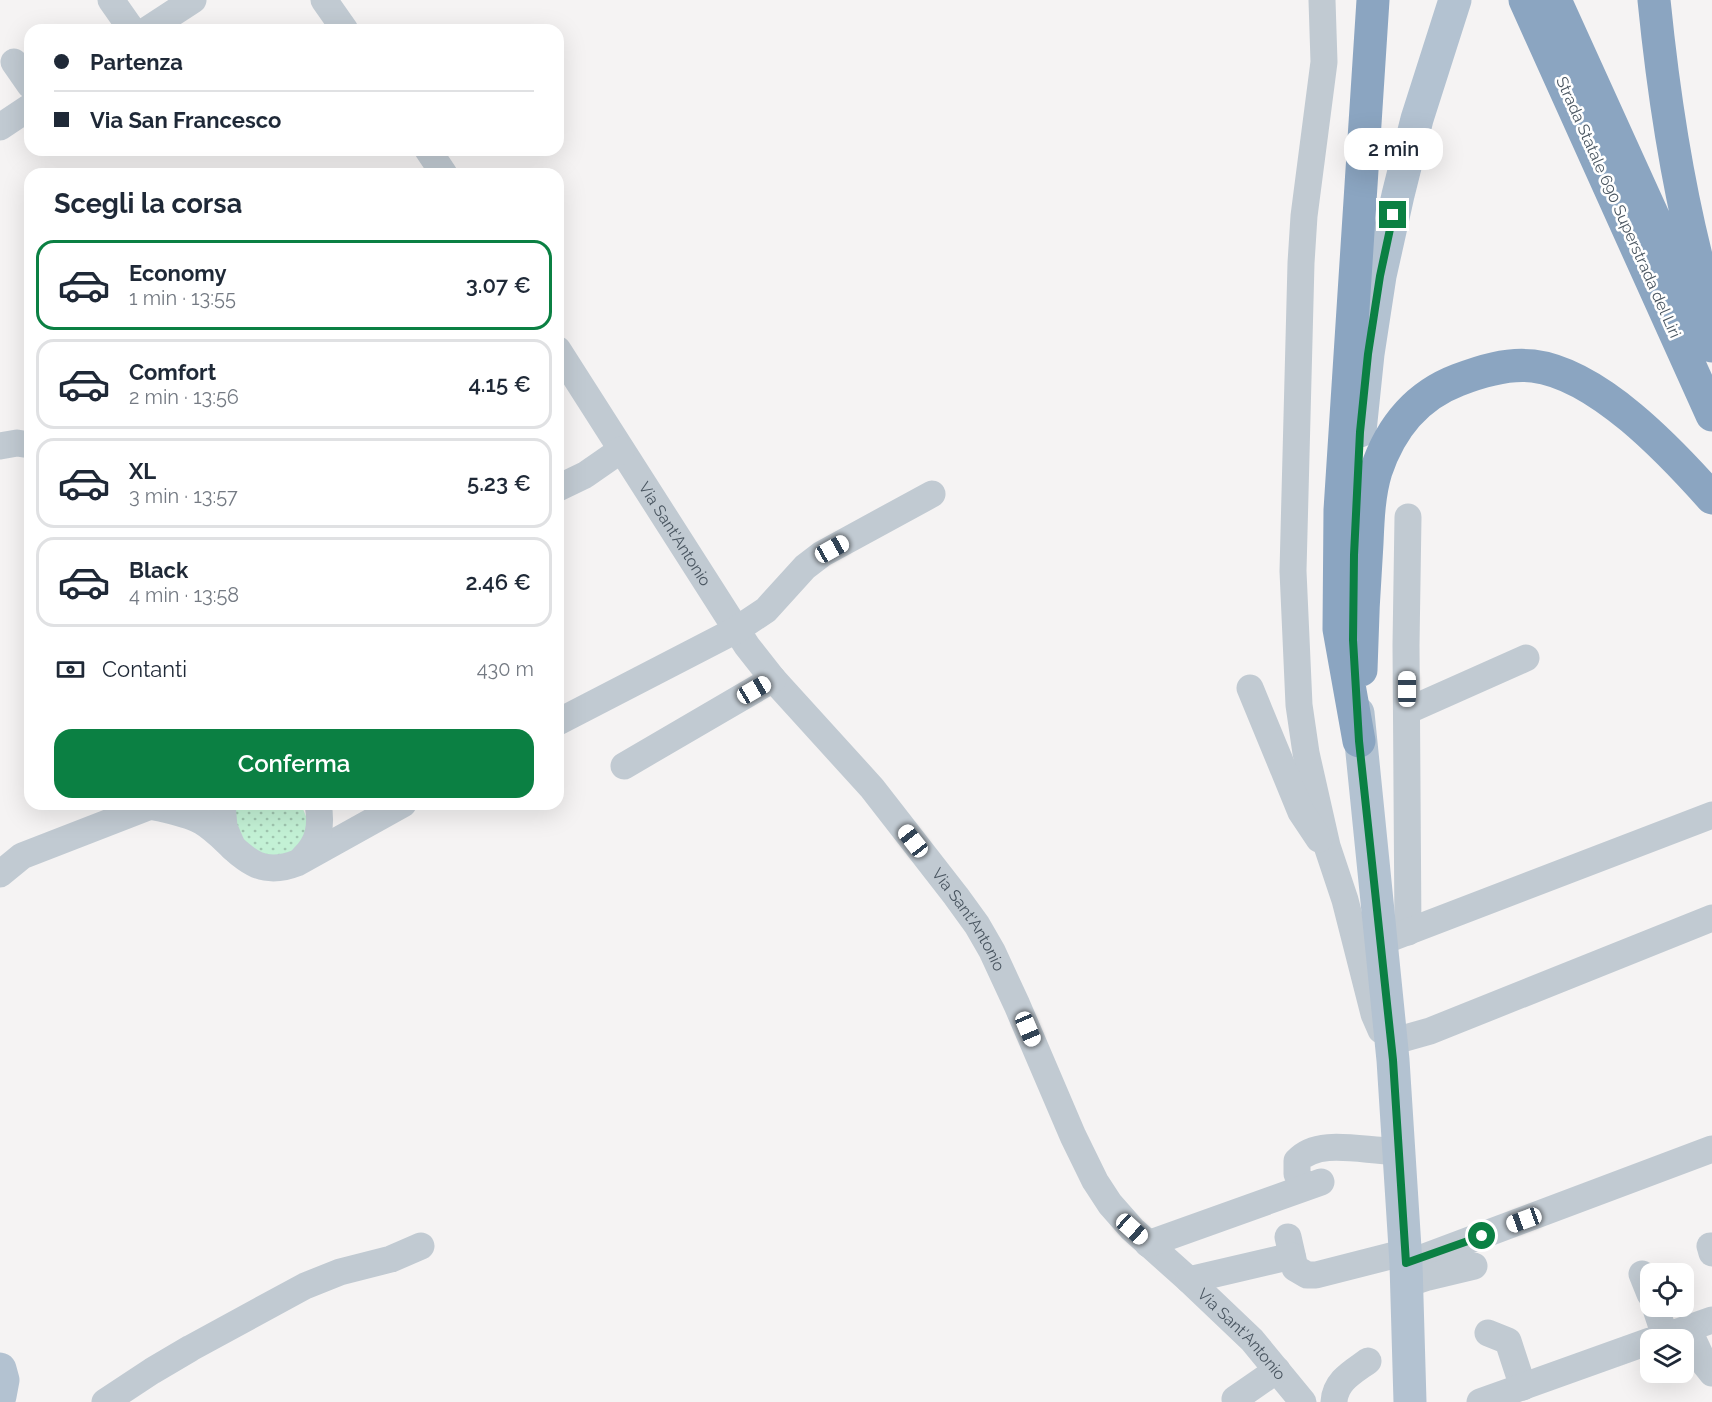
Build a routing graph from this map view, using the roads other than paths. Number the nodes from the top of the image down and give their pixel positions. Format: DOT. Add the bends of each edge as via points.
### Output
graph roads {
  1 [pos="111,0"];
  2 [pos="193,0"];
  3 [pos="324,0"];
  4 [pos="1322,0"];
  5 [pos="1373,0"];
  6 [pos="1455,0"];
  7 [pos="1525,0"];
  8 [pos="1555,0"];
  9 [pos="1654,0"];
  10 [pos="128,24"];
  11 [pos="156,24"];
  12 [pos="341,24"];
  13 [pos="14,62"];
  14 [pos="24,76"];
  15 [pos="24,111"];
  16 [pos="0,127"];
  17 [pos="1712,313"];
  18 [pos="1712,346"];
  19 [pos="564,360"];
  20 [pos="1712,415"];
  21 [pos="24,444"];
  22 [pos="0,446"];
  23 [pos="621,450"];
  24 [pos="564,485"];
  25 [pos="933,494"];
  26 [pos="1712,498"];
  27 [pos="1408,518"];
  28 [pos="736,630"];
  29 [pos="1526,658"];
  30 [pos="773,679"];
  31 [pos="1250,688"];
  32 [pos="1407,711"];
  33 [pos="564,719"];
  34 [pos="1359,741"];
  35 [pos="624,766"];
  36 [pos="139,810"];
  37 [pos="170,810"];
  38 [pos="223,810"];
  39 [pos="319,810"];
  40 [pos="392,810"];
  41 [pos="1712,815"];
  42 [pos="1327,846"];
  43 [pos="233,849"];
  44 [pos="11,856"];
  45 [pos="297,863"];
  46 [pos="0,874"];
  47 [pos="1712,918"];
  48 [pos="1394,937"];
  49 [pos="1392,1051"];
  50 [pos="1712,1149"];
  51 [pos="1399,1151"];
  52 [pos="1148,1244"];
  53 [pos="421,1246"];
  54 [pos="1474,1266"];
  55 [pos="1406,1267"];
  56 [pos="1189,1281"];
  57 [pos="1488,1334"];
  58 [pos="1640,1345"];
  59 [pos="1694,1353"];
  60 [pos="1368,1361"];
  61 [pos="0,1368"];
  62 [pos="1277,1370"];
  63 [pos="1712,1373"];
  64 [pos="1523,1387"];
  65 [pos="0,1396"];
  66 [pos="1235,1399"];
  67 [pos="1404,1400"];
  68 [pos="105,1402"];
  69 [pos="1303,1402"];
  70 [pos="1334,1402"];
  71 [pos="1480,1402"];
  1 -- 10 [label="street"];
  2 -- 11 [label="street"];
  3 -- 12 [label="street"];
  4 -- 42 [label="street" via="1323,75 1301,251 1293,571 1301,722"];
  5 -- 34 [label="highway" via="1340,510 1339,629"];
  6 -- 34 [label="main road" via="1417,119 1398,195 1368,354 1354,555 1353,640"];
  7 -- 20 [label="highway, Strada Statale 690 Superstrada del Liri"];
  8 -- 18 [label="highway, Strada Statale 690 Superstrada del Liri"];
  9 -- 17 [label="highway" via="1677,168"];
  13 -- 14 [label="street"];
  15 -- 16 [label="street"];
  19 -- 23 [label="street, Via Sant'Antonio"];
  21 -- 22 [label="street"];
  23 -- 24 [label="street"];
  23 -- 28 [label="street, Via Sant'Antonio"];
  25 -- 28 [label="street" via="822,554 766,610"];
  26 -- 34 [label="highway" via="1616,406 1583,384 1550,370 1523,365 1491,369 1428,394 1394,431 1372,488 1364,573"];
  27 -- 32 [label="street"];
  28 -- 30 [label="street, Via Sant'Antonio"];
  28 -- 33 [label="street"];
  29 -- 32 [label="street"];
  30 -- 35 [label="street"];
  30 -- 52 [label="street, Via Sant'Antonio" via="872,788 968,913 1007,983 1095,1181 1118,1214"];
  31 -- 42 [label="street" via="1301,812 1315,836"];
  32 -- 48 [label="street"];
  34 -- 48 [label="main road"];
  36 -- 44 [label="street"];
  37 -- 43 [label="street" via="200,821"];
  38 -- 43 [label="street"];
  39 -- 45 [label="street" via="318,837"];
  40 -- 45 [label="street"];
  41 -- 48 [label="street"];
  42 -- 49 [label="street" via="1374,1014"];
  43 -- 45 [label="street" via="264,867 281,868"];
  44 -- 46 [label="street"];
  47 -- 49 [label="street" via="1421,1035"];
  48 -- 49 [label="main road"];
  49 -- 51 [label="main road"];
  50 -- 55 [label="street"];
  51 -- 52 [label="street" via="1337,1147 1312,1150 1297,1161 1297,1174 1312,1185"];
  51 -- 55 [label="main road"];
  52 -- 56 [label="street, Via Sant'Antonio"];
  53 -- 68 [label="street" via="305,1286 181,1354"];
  54 -- 55 [label="street" via="1428,1277"];
  55 -- 56 [label="street" via="1302,1274 1295,1268 1290,1247"];
  55 -- 67 [label="main road"];
  56 -- 62 [label="street, Via Sant'Antonio" via="1252,1340"];
  57 -- 64 [label="street" via="1508,1341"];
  58 -- 64 [label="street"];
  59 -- 63 [label="street"];
  60 -- 70 [label="street" via="1339,1383"];
  61 -- 65 [label="main road"];
  62 -- 66 [label="street"];
  62 -- 69 [label="street, Via Sant'Antonio"];
  64 -- 71 [label="street"];
}
